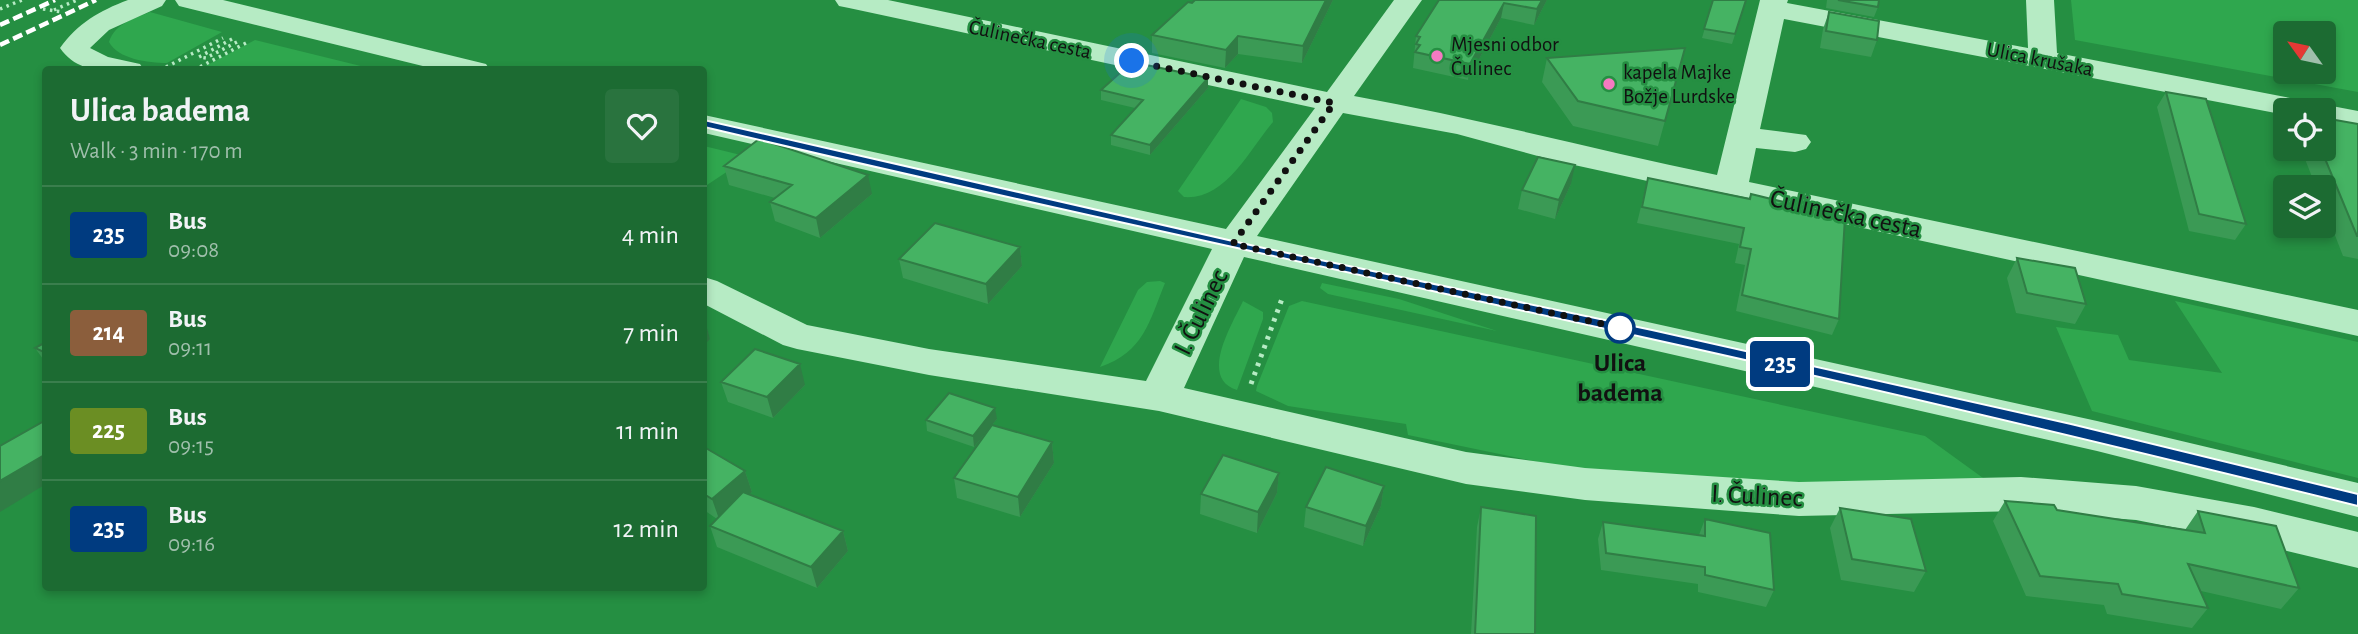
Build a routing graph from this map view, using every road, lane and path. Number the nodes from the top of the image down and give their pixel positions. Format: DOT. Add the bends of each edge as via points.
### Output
graph roads {
  1 [pos="22,0"];
  2 [pos="78,0"];
  3 [pos="189,0"];
  4 [pos="849,0"];
  5 [pos="1408,0"];
  6 [pos="2040,0"];
  7 [pos="145,3"];
  8 [pos="1773,4"];
  9 [pos="0,9"];
  10 [pos="43,9"];
  11 [pos="54,10"];
  12 [pos="62,12"];
  13 [pos="2043,60"];
  14 [pos="114,66"];
  15 [pos="166,66"];
  16 [pos="201,66"];
  17 [pos="459,66"];
  18 [pos="1334,103"];
  19 [pos="2273,103"];
  20 [pos="2336,115"];
  21 [pos="2358,120"];
  22 [pos="707,125"];
  23 [pos="1742,137"];
  24 [pos="1795,142"];
  25 [pos="1731,188"];
  26 [pos="1233,244"];
  27 [pos="707,291"];
  28 [pos="1283,296"];
  29 [pos="2358,323"];
  30 [pos="1159,397"];
  31 [pos="1239,415"];
  32 [pos="2358,500"];
  33 [pos="2358,550"];
  1 -- 9 [label="path"];
  2 -- 11 [label="path"];
  3 -- 17 [label="street"];
  4 -- 18 [label="street, Čulinečka cesta"];
  5 -- 18 [label="street"];
  6 -- 13 [label="street"];
  7 -- 14 [label="street" via="87,31 75,48 87,59"];
  8 -- 13 [label="street, Ulica krušaka"];
  8 -- 23 [label="street"];
  10 -- 11 [label="path"];
  11 -- 12 [label="path"];
  13 -- 19 [label="street, Ulica krušaka"];
  15 -- 16 [label="path" via="229,35 236,37 200,57 242,39 248,41"];
  18 -- 25 [label="street, Čulinečka cesta" via="1449,123"];
  18 -- 26 [label="street"];
  20 -- 21 [label="street"];
  22 -- 26 [label="street"];
  23 -- 24 [label="street"];
  23 -- 25 [label="street"];
  25 -- 29 [label="street, Čulinečka cesta"];
  26 -- 30 [label="street, I. Čulinec"];
  26 -- 32 [label="street, I. Čulinec" via="1841,377"];
  27 -- 30 [label="street, I. Čulinec" via="797,336 929,362"];
  28 -- 31 [label="path"];
  30 -- 31 [label="street, I. Čulinec"];
  31 -- 33 [label="street, I. Čulinec" via="1466,468 1585,484 1800,499 2021,494 2136,503"];
}
